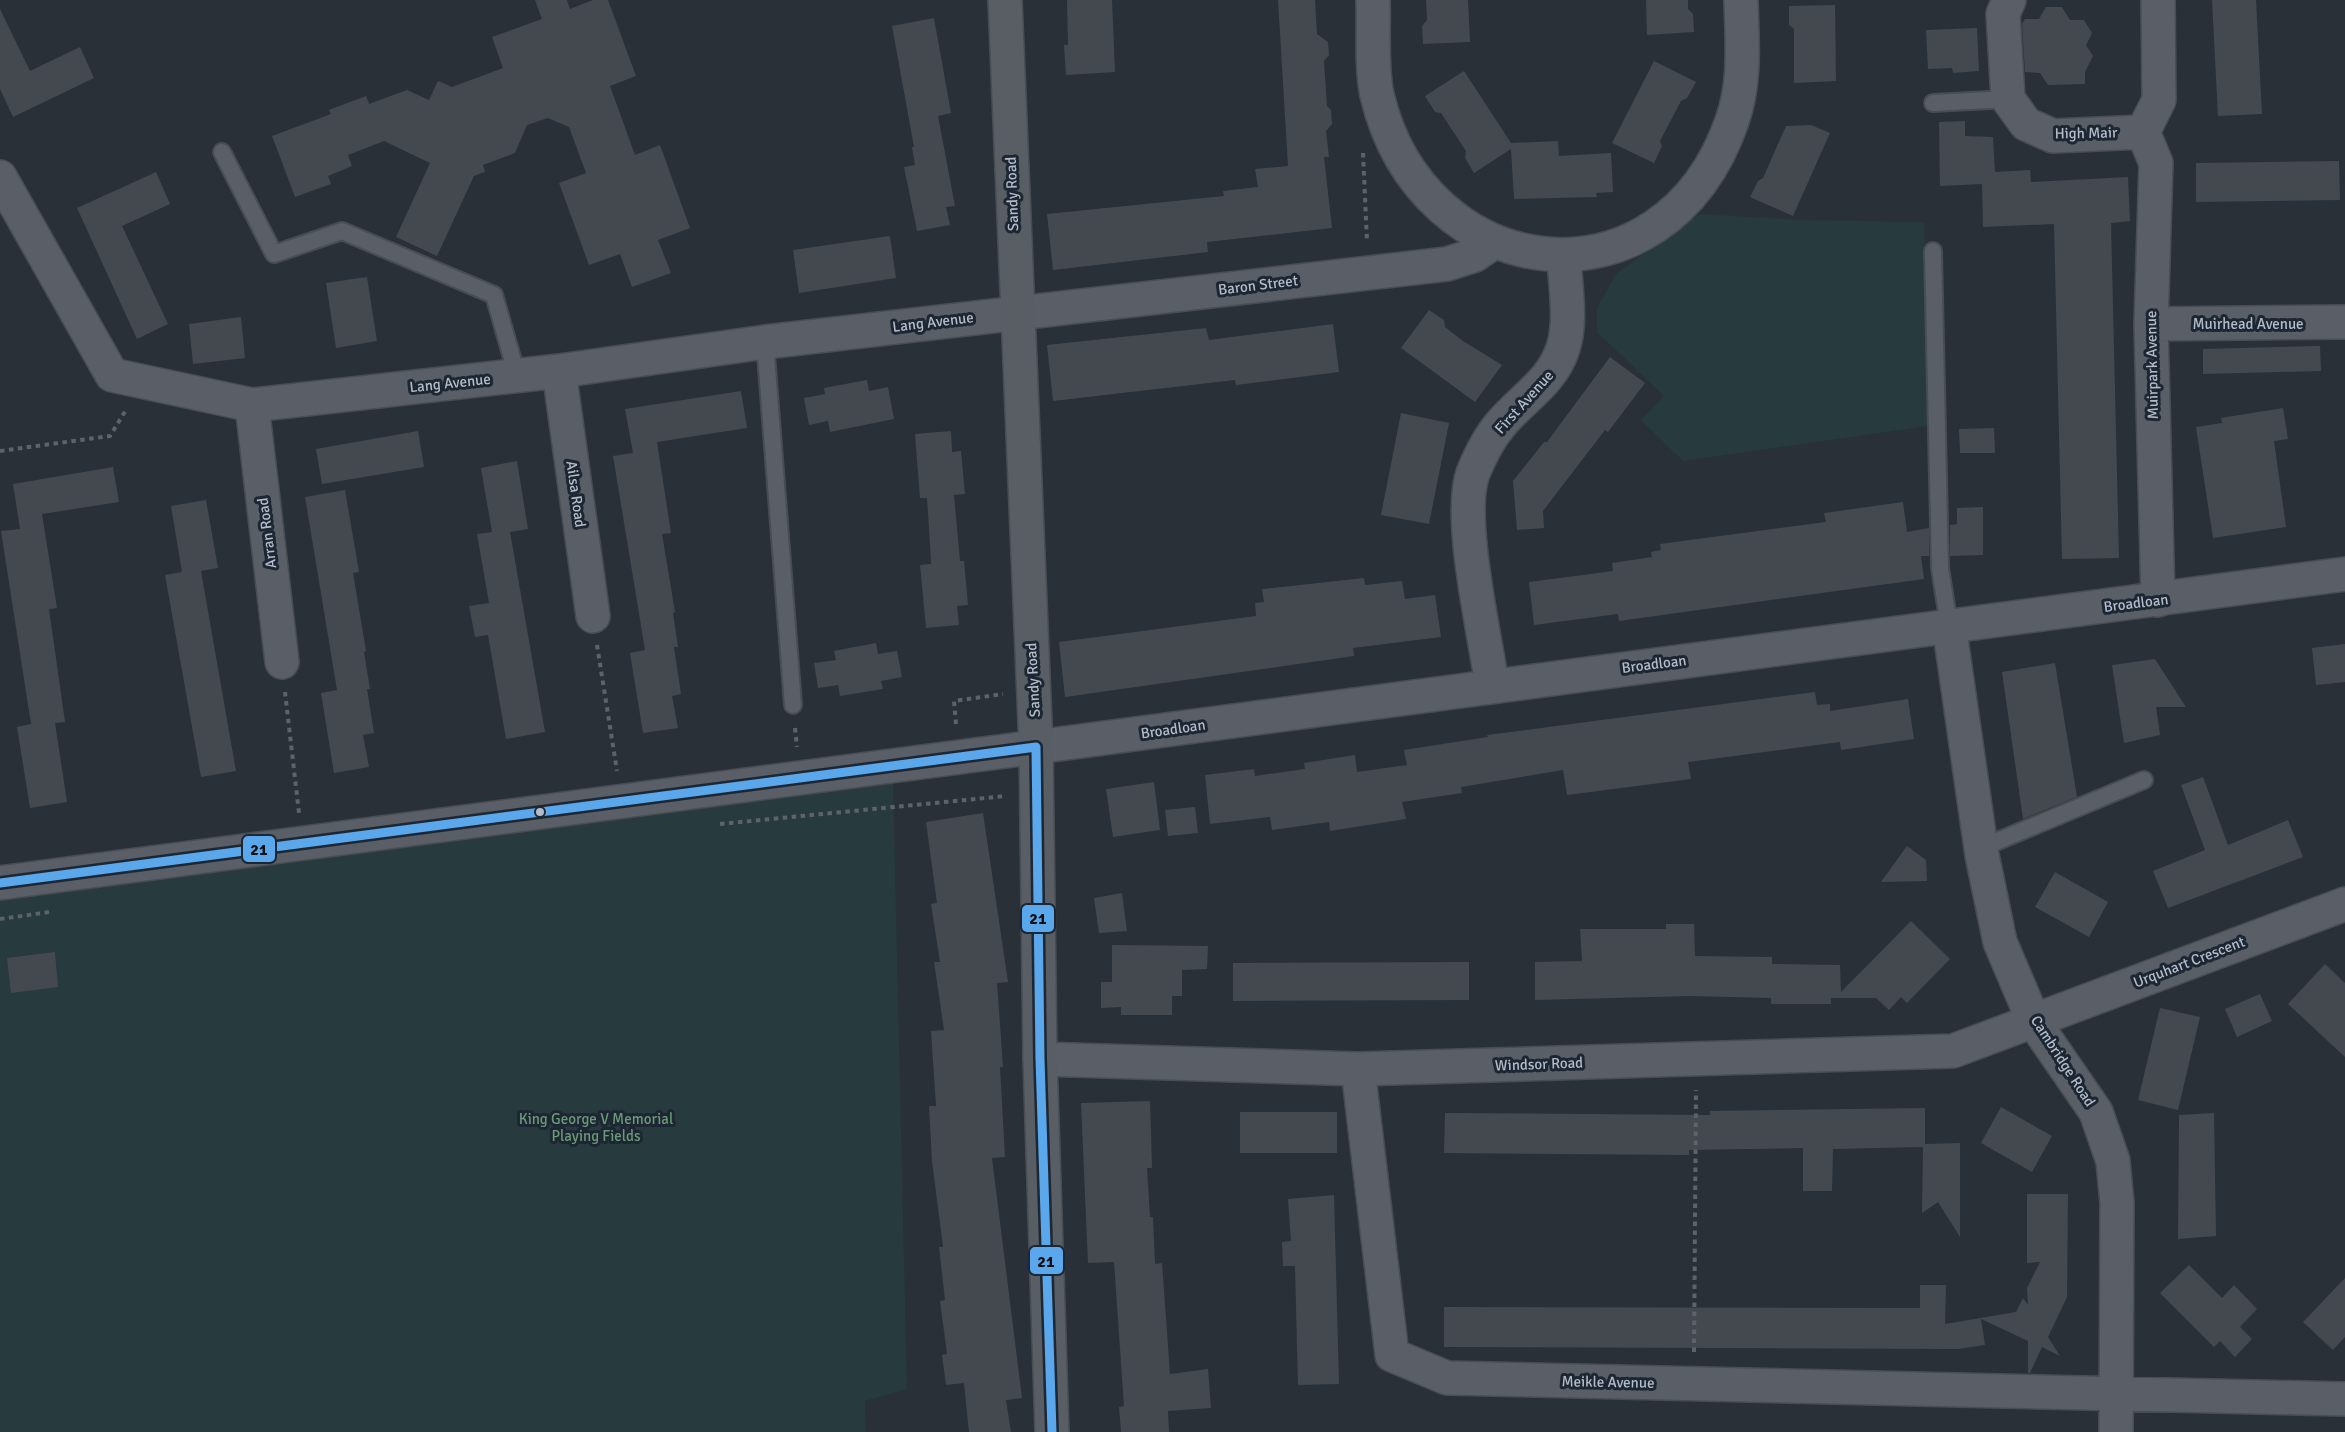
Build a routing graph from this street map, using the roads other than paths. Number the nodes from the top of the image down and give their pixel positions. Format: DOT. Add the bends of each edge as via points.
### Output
graph roads {
  1 [pos="1005,0"];
  2 [pos="1373,0"];
  3 [pos="1741,0"];
  4 [pos="2009,0"];
  5 [pos="2158,0"];
  6 [pos="2008,99"];
  7 [pos="1933,103"];
  8 [pos="2143,132"];
  9 [pos="222,152"];
  10 [pos="0,177"];
  11 [pos="1494,242"];
  12 [pos="1933,251"];
  13 [pos="1564,257"];
  14 [pos="1016,313"];
  15 [pos="2345,322"];
  16 [pos="2151,324"];
  17 [pos="765,342"];
  18 [pos="559,371"];
  19 [pos="517,375"];
  20 [pos="252,405"];
  21 [pos="2345,574"];
  22 [pos="2157,600"];
  23 [pos="593,616"];
  24 [pos="1949,625"];
  25 [pos="282,662"];
  26 [pos="1492,686"];
  27 [pos="793,705"];
  28 [pos="1036,747"];
  29 [pos="2144,780"];
  30 [pos="1981,848"];
  31 [pos="0,883"];
  32 [pos="2345,904"];
  33 [pos="2034,1022"];
  34 [pos="1040,1059"];
  35 [pos="1358,1069"];
  36 [pos="2116,1393"];
  37 [pos="2345,1400"];
  38 [pos="1052,1432"];
  39 [pos="2116,1432"];
  1 -- 14 [label="main road, Sandy Road"];
  2 -- 11 [label="street" via="1377,93 1404,160 1447,211"];
  3 -- 13 [label="street" via="1742,57 1737,105 1704,175 1660,223 1628,241"];
  4 -- 6 [label="street" via="2003,14"];
  5 -- 8 [label="street" via="2159,100"];
  6 -- 7 [label="lane"];
  6 -- 8 [label="street, High Mair" via="2026,124 2053,136"];
  8 -- 16 [label="street, Muirpark Avenue" via="2156,163"];
  9 -- 19 [label="lane" via="274,254 342,231 494,296"];
  10 -- 20 [label="street, Lang Avenue" via="112,375"];
  11 -- 13 [label="street" via="1529,253"];
  11 -- 14 [label="street, Baron Street" via="1475,255 1447,264"];
  12 -- 24 [label="lane" via="1940,568"];
  13 -- 26 [label="street, First Avenue" via="1566,319 1558,363 1544,383 1500,425 1482,451 1472,475 1468,525"];
  14 -- 17 [label="street, Lang Avenue"];
  14 -- 28 [label="main road, Sandy Road"];
  15 -- 16 [label="street, Muirhead Avenue"];
  16 -- 22 [label="street, Muirpark Avenue"];
  17 -- 18 [label="street, Lang Avenue"];
  17 -- 27 [label="lane"];
  18 -- 19 [label="street, Lang Avenue"];
  18 -- 23 [label="street, Ailsa Road"];
  19 -- 20 [label="street, Lang Avenue"];
  20 -- 25 [label="street, Arran Road"];
  21 -- 22 [label="street, Broadloan"];
  22 -- 24 [label="street, Broadloan"];
  24 -- 26 [label="street, Broadloan"];
  24 -- 30 [label="street, Cambridge Road"];
  26 -- 28 [label="street, Broadloan"];
  28 -- 31 [label="street, Broadloan"];
  28 -- 34 [label="main road, Sandy Road"];
  29 -- 30 [label="lane"];
  30 -- 33 [label="street, Cambridge Road" via="2000,942"];
  32 -- 33 [label="street, Urquhart Crescent"];
  33 -- 35 [label="street, Windsor Road" via="1953,1051"];
  33 -- 36 [label="street, Cambridge Road" via="2096,1112 2113,1161 2117,1203"];
  34 -- 35 [label="street, Windsor Road"];
  34 -- 38 [label="main road, Sandy Road"];
  35 -- 36 [label="street, Meikle Avenue" via="1392,1355 1447,1378"];
  36 -- 37 [label="street"];
  36 -- 39 [label="street, Cambridge Road"];
}
